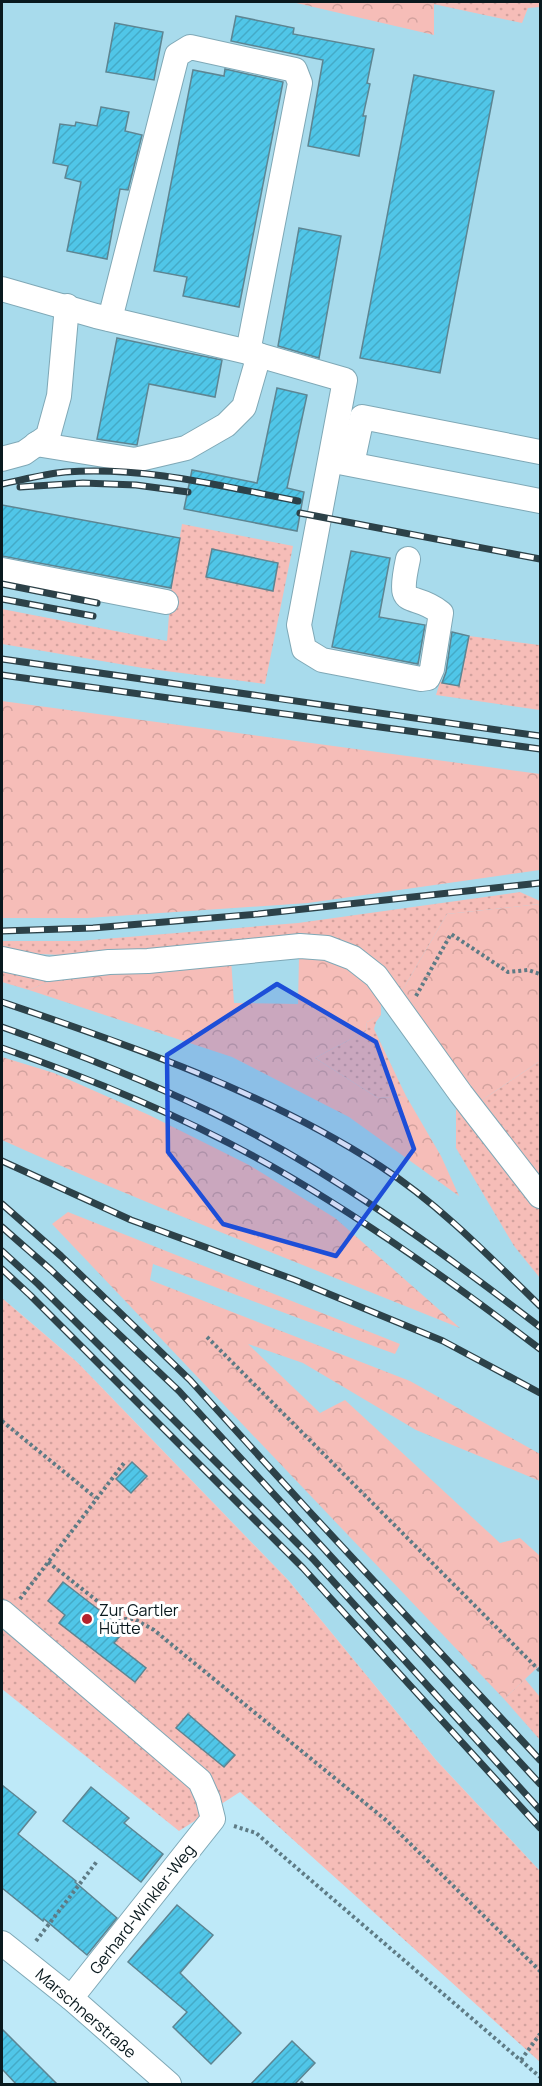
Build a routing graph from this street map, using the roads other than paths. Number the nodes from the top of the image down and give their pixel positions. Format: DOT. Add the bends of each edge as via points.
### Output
graph roads {
  1 [pos="2,290"];
  2 [pos="67,306"];
  3 [pos="110,319"];
  4 [pos="254,353"];
  5 [pos="36,444"];
  6 [pos="540,452"];
  7 [pos="2,459"];
  8 [pos="341,462"];
  9 [pos="540,501"];
  10 [pos="408,559"];
  11 [pos="2,570"];
  12 [pos="166,602"];
  13 [pos="2,959"];
  14 [pos="540,1196"];
  15 [pos="4,1614"];
  16 [pos="2,1943"];
  17 [pos="71,1998"];
  18 [pos="169,2085"];
  1 -- 2 [label="street"];
  2 -- 3 [label="street"];
  2 -- 5 [label="street" via="59,396 48,435"];
  3 -- 4 [label="street"];
  3 -- 4 [label="street" via="177,55 190,47 296,70 300,83"];
  4 -- 5 [label="street" via="244,407 226,425 186,448 135,460"];
  4 -- 8 [label="street" via="345,380"];
  5 -- 7 [label="street" via="24,453"];
  6 -- 8 [label="street" via="362,417"];
  8 -- 9 [label="street"];
  8 -- 10 [label="street" via="299,625 304,649 322,660 421,680 428,678 441,613 406,596 402,586"];
  11 -- 12 [label="street"];
  13 -- 14 [label="street" via="48,969 300,946 327,948 353,958 376,976"];
  15 -- 17 [label="street, Gerhard-Winkler-Weg" via="200,1782 213,1819"];
  16 -- 17 [label="street, Marschnerstraße"];
  17 -- 18 [label="street, Marschnerstraße"];
}
